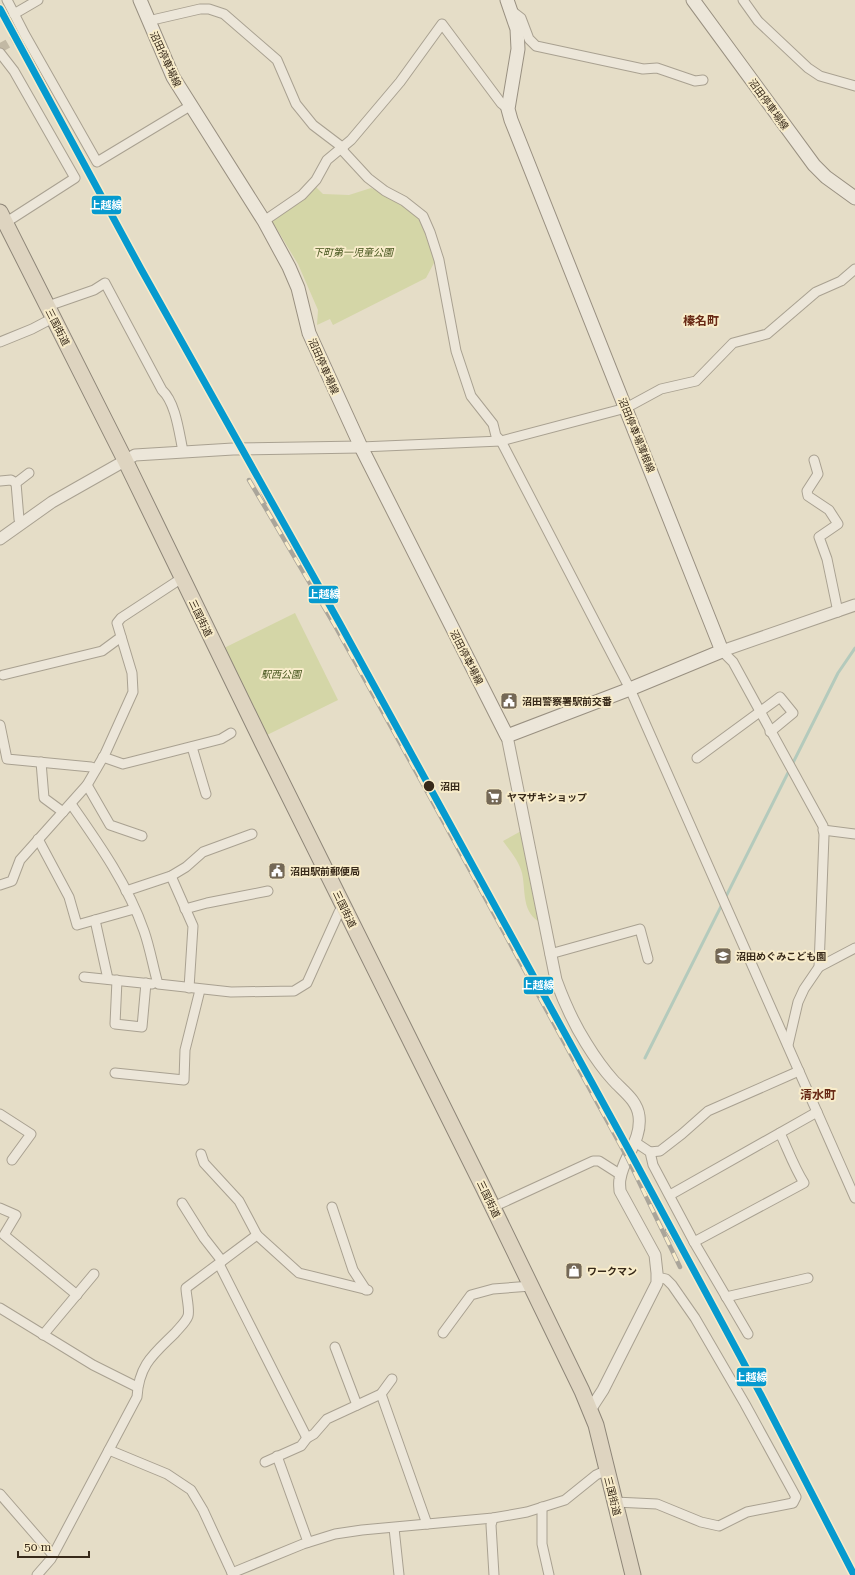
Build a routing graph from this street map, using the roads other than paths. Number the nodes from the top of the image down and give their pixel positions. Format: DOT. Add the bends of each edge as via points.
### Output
graph roads {
  1 [pos="7,0"];
  2 [pos="38,0"];
  3 [pos="140,0"];
  4 [pos="693,0"];
  5 [pos="743,0"];
  6 [pos="509,6"];
  7 [pos="14,14"];
  8 [pos="148,21"];
  9 [pos="0,53"];
  10 [pos="703,80"];
  11 [pos="855,86"];
  12 [pos="190,106"];
  13 [pos="508,108"];
  14 [pos="342,147"];
  15 [pos="855,198"];
  16 [pos="3,218"];
  17 [pos="264,222"];
  18 [pos="855,269"];
  19 [pos="50,312"];
  20 [pos="0,342"];
  21 [pos="626,408"];
  22 [pos="501,441"];
  23 [pos="361,447"];
  24 [pos="183,451"];
  25 [pos="125,460"];
  26 [pos="814,460"];
  27 [pos="29,473"];
  28 [pos="0,481"];
  29 [pos="16,483"];
  30 [pos="21,524"];
  31 [pos="0,539"];
  32 [pos="182,578"];
  33 [pos="855,605"];
  34 [pos="838,612"];
  35 [pos="121,637"];
  36 [pos="722,651"];
  37 [pos="3,675"];
  38 [pos="630,688"];
  39 [pos="760,713"];
  40 [pos="0,725"];
  41 [pos="770,732"];
  42 [pos="231,733"];
  43 [pos="507,736"];
  44 [pos="192,747"];
  45 [pos="103,757"];
  46 [pos="697,758"];
  47 [pos="41,762"];
  48 [pos="96,769"];
  49 [pos="87,785"];
  50 [pos="206,794"];
  51 [pos="71,804"];
  52 [pos="63,812"];
  53 [pos="823,830"];
  54 [pos="252,834"];
  55 [pos="855,834"];
  56 [pos="142,836"];
  57 [pos="38,839"];
  58 [pos="171,876"];
  59 [pos="0,886"];
  60 [pos="126,891"];
  61 [pos="268,891"];
  62 [pos="344,906"];
  63 [pos="134,909"];
  64 [pos="185,909"];
  65 [pos="95,920"];
  66 [pos="855,948"];
  67 [pos="550,954"];
  68 [pos="648,959"];
  69 [pos="819,967"];
  70 [pos="84,977"];
  71 [pos="113,980"];
  72 [pos="146,983"];
  73 [pos="158,984"];
  74 [pos="188,988"];
  75 [pos="200,990"];
  76 [pos="788,1046"];
  77 [pos="799,1071"];
  78 [pos="115,1073"];
  79 [pos="817,1112"];
  80 [pos="0,1114"];
  81 [pos="780,1133"];
  82 [pos="635,1142"];
  83 [pos="650,1152"];
  84 [pos="201,1154"];
  85 [pos="12,1160"];
  86 [pos="621,1175"];
  87 [pos="670,1195"];
  88 [pos="855,1198"];
  89 [pos="182,1203"];
  90 [pos="332,1207"];
  91 [pos="493,1207"];
  92 [pos="0,1208"];
  93 [pos="257,1235"];
  94 [pos="694,1242"];
  95 [pos="221,1262"];
  96 [pos="94,1274"];
  97 [pos="657,1277"];
  98 [pos="808,1278"];
  99 [pos="531,1286"];
  100 [pos="77,1295"];
  101 [pos="726,1297"];
  102 [pos="0,1308"];
  103 [pos="443,1333"];
  104 [pos="748,1334"];
  105 [pos="43,1335"];
  106 [pos="335,1347"];
  107 [pos="392,1379"];
  108 [pos="137,1387"];
  109 [pos="381,1394"];
  110 [pos="357,1405"];
  111 [pos="590,1410"];
  112 [pos="307,1438"];
  113 [pos="108,1450"];
  114 [pos="277,1456"];
  115 [pos="265,1462"];
  116 [pos="607,1470"];
  117 [pos="0,1494"];
  118 [pos="615,1502"];
  119 [pos="542,1507"];
  120 [pos="492,1518"];
  121 [pos="427,1524"];
  122 [pos="394,1528"];
  123 [pos="308,1542"];
  124 [pos="53,1555"];
  125 [pos="233,1574"];
  126 [pos="37,1575"];
  127 [pos="399,1575"];
  128 [pos="494,1575"];
  129 [pos="549,1575"];
  130 [pos="633,1575"];
  1 -- 7 [label="street"];
  2 -- 7 [label="street"];
  3 -- 8 [label="main road, 沼田停車場線"];
  4 -- 15 [label="main road, 沼田停車場線" via="814,165"];
  5 -- 11 [label="street" via="758,21 808,68 820,76"];
  6 -- 10 [label="street" via="520,18 529,39 536,46 642,69 657,68 695,81"];
  6 -- 13 [label="main road, 沼田停車場薄根線" via="518,29 518,49"];
  7 -- 12 [label="street" via="23,36 97,162"];
  8 -- 12 [label="main road, 沼田停車場線" via="173,77"];
  8 -- 14 [label="street" via="200,9 224,14 277,60 296,104 313,125"];
  9 -- 16 [label="street" via="21,84 75,178"];
  12 -- 17 [label="main road, 沼田停車場線"];
  13 -- 14 [label="street" via="501,103 442,24 400,82 351,140"];
  13 -- 21 [label="main road, 沼田停車場薄根線" via="539,193"];
  14 -- 17 [label="street" via="327,160 316,180 302,195"];
  14 -- 22 [label="street" via="368,178 423,216 439,260 456,351 471,396 493,424 496,436"];
  16 -- 19 [label="highway, 三国街道"];
  17 -- 23 [label="main road, 沼田停車場線" via="298,288 310,334"];
  18 -- 21 [label="street" via="841,282 816,292 767,334 733,342 696,381 661,389"];
  19 -- 20 [label="street" via="32,329"];
  19 -- 24 [label="street" via="105,283 162,390 168,396"];
  19 -- 25 [label="highway, 三国街道"];
  21 -- 22 [label="street"];
  21 -- 36 [label="main road, 沼田停車場薄根線"];
  22 -- 23 [label="street"];
  22 -- 38 [label="street"];
  23 -- 24 [label="street"];
  23 -- 43 [label="main road, 沼田停車場線"];
  24 -- 25 [label="street" via="135,455"];
  25 -- 30 [label="street" via="52,502"];
  25 -- 32 [label="highway, 三国街道"];
  26 -- 34 [label="street" via="818,474 807,491 808,496 829,510 838,524 819,537 827,559"];
  27 -- 29 [label="street"];
  28 -- 29 [label="street" via="11,480"];
  29 -- 30 [label="street"];
  30 -- 31 [label="street"];
  32 -- 35 [label="street" via="120,618 117,623"];
  32 -- 62 [label="highway, 三国街道"];
  33 -- 34 [label="street"];
  34 -- 36 [label="street"];
  35 -- 37 [label="street" via="102,651"];
  35 -- 45 [label="street" via="132,673 133,692"];
  36 -- 38 [label="main road"];
  36 -- 39 [label="street" via="733,662"];
  38 -- 43 [label="main road"];
  38 -- 76 [label="street"];
  39 -- 41 [label="street"];
  39 -- 41 [label="street" via="780,697 794,713"];
  39 -- 46 [label="street"];
  40 -- 47 [label="street" via="7,759"];
  41 -- 53 [label="street"];
  42 -- 44 [label="street" via="221,739"];
  43 -- 67 [label="street"];
  44 -- 45 [label="street" via="123,764"];
  44 -- 50 [label="street"];
  45 -- 48 [label="street"];
  47 -- 48 [label="street"];
  47 -- 52 [label="street" via="44,798"];
  48 -- 49 [label="street"];
  49 -- 51 [label="street"];
  49 -- 56 [label="street" via="110,825"];
  51 -- 52 [label="street"];
  51 -- 60 [label="street" via="109,859"];
  52 -- 57 [label="street"];
  53 -- 55 [label="street"];
  53 -- 69 [label="street"];
  54 -- 58 [label="street" via="203,852"];
  57 -- 59 [label="street" via="20,860 12,881"];
  57 -- 65 [label="street" via="69,897 77,925"];
  58 -- 60 [label="street"];
  58 -- 64 [label="street"];
  60 -- 63 [label="street"];
  61 -- 64 [label="street" via="207,902"];
  62 -- 75 [label="street" via="338,912 306,983 301,988 294,991"];
  62 -- 91 [label="highway, 三国街道"];
  63 -- 65 [label="street"];
  63 -- 73 [label="street" via="144,931"];
  64 -- 74 [label="street" via="193,926"];
  65 -- 71 [label="street"];
  66 -- 69 [label="street"];
  67 -- 68 [label="street" via="640,929"];
  67 -- 82 [label="street" via="560,992 586,1043 636,1107 639,1133"];
  69 -- 76 [label="street" via="798,1002"];
  70 -- 71 [label="street"];
  71 -- 72 [label="street"];
  71 -- 72 [label="street" via="115,1024 142,1027"];
  72 -- 73 [label="street"];
  73 -- 74 [label="street"];
  74 -- 75 [label="street"];
  75 -- 78 [label="street" via="185,1050 184,1080"];
  76 -- 77 [label="street"];
  77 -- 79 [label="street"];
  77 -- 83 [label="street" via="708,1111 660,1151"];
  79 -- 81 [label="street"];
  79 -- 88 [label="street"];
  80 -- 85 [label="street" via="30,1134"];
  81 -- 87 [label="street"];
  81 -- 94 [label="street" via="793,1159 794,1167 804,1183"];
  82 -- 83 [label="street"];
  82 -- 86 [label="street"];
  83 -- 87 [label="street" via="653,1165"];
  84 -- 93 [label="street" via="204,1163 239,1201"];
  86 -- 91 [label="street" via="599,1161 593,1161"];
  86 -- 97 [label="street" via="620,1191 654,1255"];
  87 -- 94 [label="street"];
  89 -- 95 [label="street"];
  90 -- 93 [label="street" via="353,1270 367,1290 299,1273"];
  91 -- 99 [label="highway, 三国街道"];
  92 -- 100 [label="street" via="16,1215 4,1235"];
  93 -- 95 [label="street"];
  94 -- 101 [label="street"];
  95 -- 108 [label="street" via="186,1288 188,1315 184,1323 148,1360"];
  95 -- 112 [label="street"];
  96 -- 100 [label="street"];
  97 -- 111 [label="street" via="657,1283 603,1390"];
  97 -- 118 [label="street" via="672,1284 695,1318 796,1497 793,1504 747,1512 719,1526 701,1522 657,1504"];
  98 -- 101 [label="street"];
  99 -- 103 [label="street" via="493,1289 472,1295"];
  99 -- 111 [label="highway, 三国街道"];
  100 -- 105 [label="street"];
  101 -- 104 [label="street"];
  102 -- 105 [label="street"];
  105 -- 108 [label="street" via="93,1365"];
  106 -- 110 [label="street"];
  107 -- 109 [label="street"];
  108 -- 113 [label="street" via="137,1397"];
  109 -- 110 [label="street"];
  109 -- 121 [label="street"];
  110 -- 112 [label="street" via="327,1419"];
  111 -- 116 [label="highway, 三国街道"];
  112 -- 114 [label="street" via="301,1446"];
  113 -- 124 [label="street"];
  113 -- 125 [label="street" via="167,1474 191,1490"];
  114 -- 115 [label="street"];
  114 -- 123 [label="street"];
  116 -- 118 [label="highway, 三国街道"];
  116 -- 119 [label="street" via="596,1475 564,1500"];
  117 -- 124 [label="street"];
  118 -- 130 [label="highway, 三国街道"];
  119 -- 120 [label="street"];
  119 -- 129 [label="street" via="542,1544"];
  120 -- 121 [label="street"];
  120 -- 128 [label="street"];
  121 -- 122 [label="street"];
  122 -- 123 [label="street" via="350,1532"];
  122 -- 127 [label="street"];
  123 -- 125 [label="street"];
  124 -- 126 [label="street"];
}
